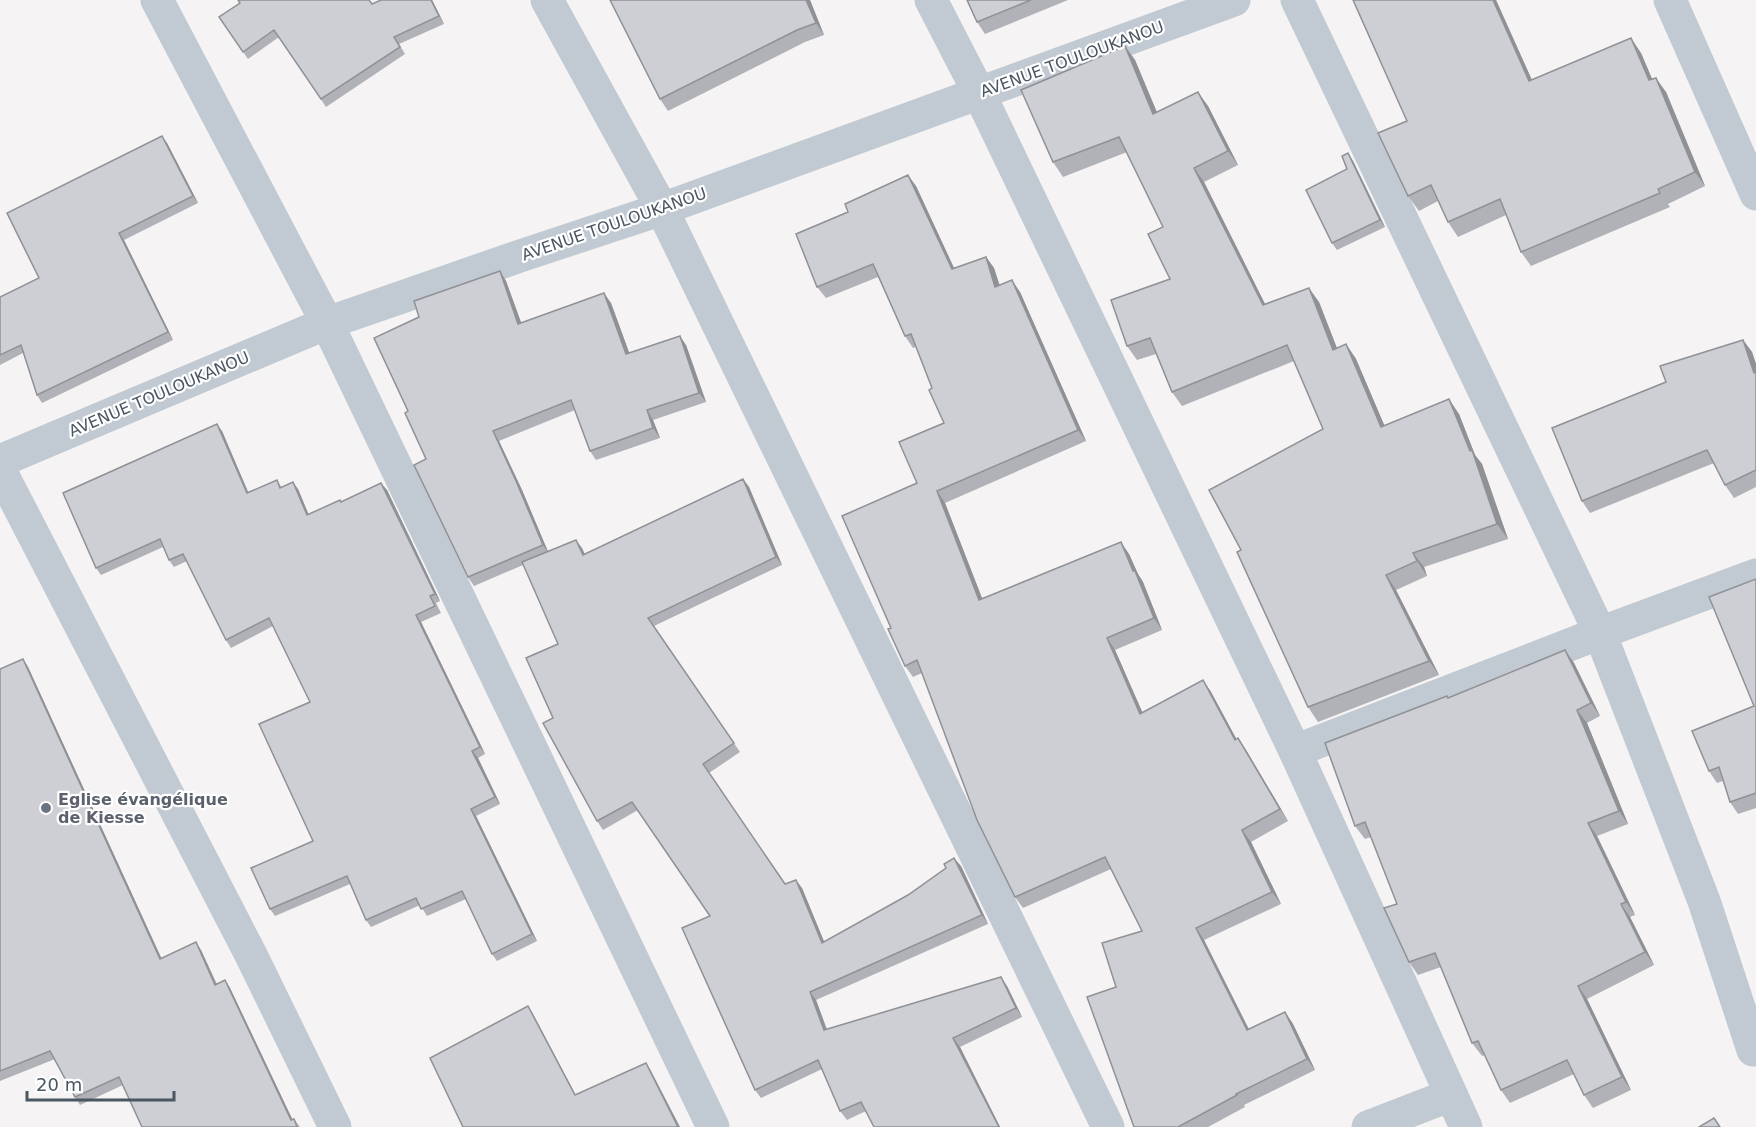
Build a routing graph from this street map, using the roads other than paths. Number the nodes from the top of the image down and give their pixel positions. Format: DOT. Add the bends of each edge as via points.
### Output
graph roads {
  1 [pos="157,0"];
  2 [pos="547,0"];
  3 [pos="931,0"];
  4 [pos="1234,0"];
  5 [pos="1297,0"];
  6 [pos="1670,0"];
  7 [pos="980,93"];
  8 [pos="1756,194"];
  9 [pos="663,209"];
  10 [pos="327,323"];
  11 [pos="0,461"];
  12 [pos="0,470"];
  13 [pos="1756,575"];
  14 [pos="1600,633"];
  15 [pos="1295,751"];
  16 [pos="1753,1050"];
  17 [pos="1451,1095"];
  18 [pos="335,1127"];
  19 [pos="713,1127"];
  20 [pos="1108,1127"];
  21 [pos="1368,1127"];
  22 [pos="1466,1127"];
  1 -- 10 [label="street"];
  2 -- 9 [label="street"];
  3 -- 7 [label="street"];
  4 -- 7 [label="street, AVENUE TOULOUKANOU"];
  5 -- 14 [label="street"];
  6 -- 8 [label="street"];
  7 -- 9 [label="street, AVENUE TOULOUKANOU"];
  7 -- 15 [label="street"];
  9 -- 10 [label="street, AVENUE TOULOUKANOU"];
  9 -- 20 [label="street"];
  10 -- 11 [label="street, AVENUE TOULOUKANOU"];
  10 -- 19 [label="street"];
  12 -- 18 [label="street" via="251,955"];
  13 -- 14 [label="street"];
  14 -- 15 [label="street"];
  14 -- 16 [label="street" via="1704,901"];
  15 -- 17 [label="street"];
  17 -- 21 [label="street"];
  17 -- 22 [label="street"];
}
